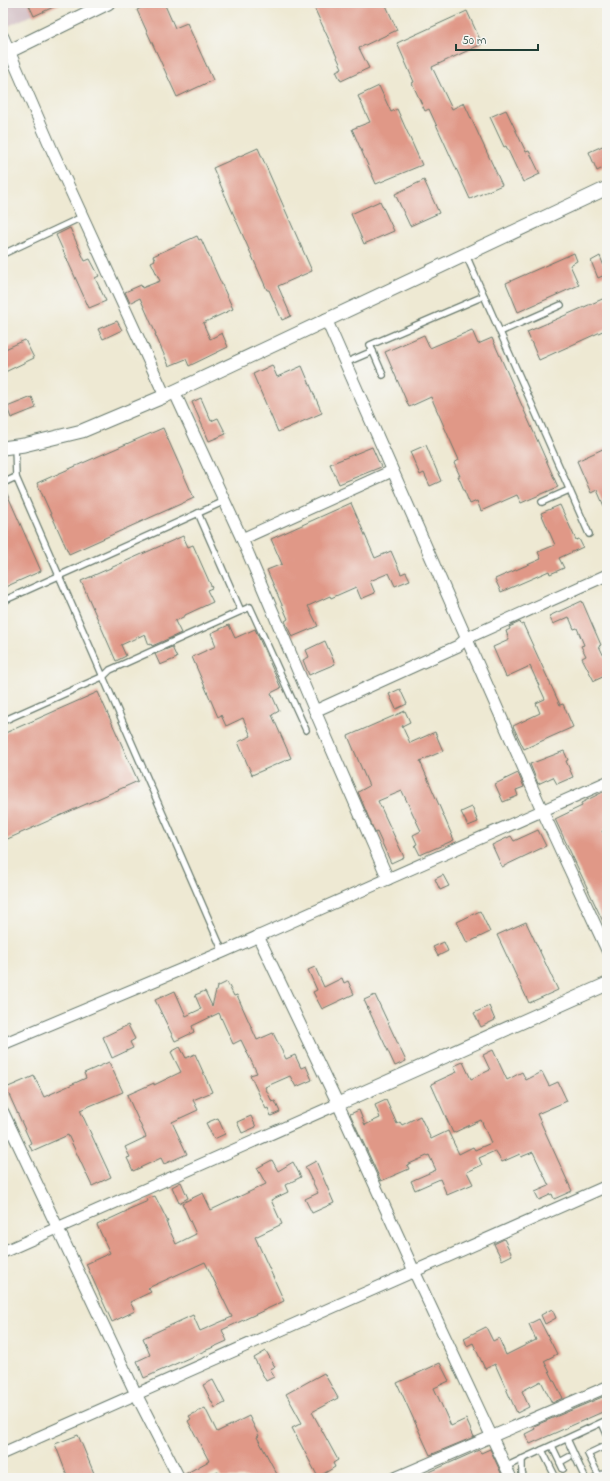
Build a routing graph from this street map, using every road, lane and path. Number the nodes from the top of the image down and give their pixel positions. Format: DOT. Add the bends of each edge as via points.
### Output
graph roads {
  1 [pos="108,3"];
  2 [pos="3,37"];
  3 [pos="6,52"];
  4 [pos="607,188"];
  5 [pos="82,217"];
  6 [pos="3,254"];
  7 [pos="466,254"];
  8 [pos="484,296"];
  9 [pos="561,305"];
  10 [pos="326,319"];
  11 [pos="500,332"];
  12 [pos="372,351"];
  13 [pos="345,363"];
  14 [pos="383,374"];
  15 [pos="169,393"];
  16 [pos="9,447"];
  17 [pos="392,471"];
  18 [pos="16,477"];
  19 [pos="3,483"];
  20 [pos="569,490"];
  21 [pos="225,501"];
  22 [pos="542,502"];
  23 [pos="198,513"];
  24 [pos="589,534"];
  25 [pos="242,539"];
  26 [pos="607,575"];
  27 [pos="59,576"];
  28 [pos="3,600"];
  29 [pos="241,611"];
  30 [pos="467,638"];
  31 [pos="104,676"];
  32 [pos="314,710"];
  33 [pos="3,721"];
  34 [pos="306,730"];
  35 [pos="607,782"];
  36 [pos="542,810"];
  37 [pos="388,879"];
  38 [pos="258,936"];
  39 [pos="607,950"];
  40 [pos="223,952"];
  41 [pos="607,984"];
  42 [pos="3,1044"];
  43 [pos="338,1104"];
  44 [pos="3,1112"];
  45 [pos="607,1186"];
  46 [pos="57,1228"];
  47 [pos="3,1252"];
  48 [pos="414,1271"];
  49 [pos="607,1387"];
  50 [pos="136,1394"];
  51 [pos="604,1421"];
  52 [pos="607,1434"];
  53 [pos="491,1437"];
  54 [pos="567,1439"];
  55 [pos="607,1445"];
  56 [pos="552,1446"];
  57 [pos="542,1450"];
  58 [pos="3,1453"];
  59 [pos="569,1457"];
  60 [pos="522,1459"];
  61 [pos="560,1462"];
  62 [pos="505,1467"];
  63 [pos="563,1469"];
  64 [pos="607,1472"];
  65 [pos="597,1477"];
  66 [pos="179,1478"];
  67 [pos="395,1478"];
  68 [pos="510,1478"];
  69 [pos="524,1478"];
  70 [pos="556,1478"];
  71 [pos="585,1478"];
  1 -- 3 [label="street"];
  2 -- 3 [label="street"];
  3 -- 5 [label="street"];
  4 -- 7 [label="street"];
  5 -- 6 [label="lane"];
  5 -- 15 [label="street"];
  7 -- 8 [label="lane"];
  7 -- 10 [label="street"];
  8 -- 11 [label="lane"];
  8 -- 12 [label="lane" via="370,345"];
  9 -- 11 [label="lane"];
  10 -- 13 [label="street"];
  10 -- 15 [label="street"];
  11 -- 20 [label="lane"];
  12 -- 13 [label="lane"];
  12 -- 14 [label="lane"];
  13 -- 17 [label="street"];
  15 -- 16 [label="street" via="82,431"];
  15 -- 21 [label="street"];
  16 -- 18 [label="lane"];
  17 -- 25 [label="street"];
  17 -- 30 [label="street"];
  18 -- 19 [label="lane"];
  18 -- 27 [label="lane"];
  20 -- 22 [label="lane"];
  20 -- 24 [label="lane"];
  21 -- 23 [label="lane"];
  21 -- 25 [label="street"];
  23 -- 27 [label="lane"];
  23 -- 29 [label="lane"];
  25 -- 32 [label="street"];
  26 -- 30 [label="street"];
  27 -- 28 [label="lane"];
  27 -- 31 [label="lane"];
  29 -- 31 [label="lane" via="110,670"];
  29 -- 34 [label="lane" via="250,607"];
  30 -- 32 [label="street" via="458,646"];
  30 -- 36 [label="street"];
  31 -- 33 [label="lane"];
  31 -- 40 [label="lane"];
  32 -- 37 [label="street"];
  35 -- 36 [label="street"];
  36 -- 37 [label="street"];
  36 -- 39 [label="street"];
  37 -- 38 [label="street"];
  38 -- 40 [label="street"];
  38 -- 43 [label="street"];
  40 -- 42 [label="street"];
  41 -- 43 [label="street"];
  43 -- 46 [label="street"];
  43 -- 48 [label="street"];
  44 -- 46 [label="street"];
  45 -- 48 [label="street"];
  46 -- 47 [label="street"];
  46 -- 50 [label="street"];
  48 -- 50 [label="street"];
  48 -- 53 [label="street"];
  49 -- 53 [label="street"];
  50 -- 58 [label="street"];
  50 -- 66 [label="street"];
  51 -- 52 [label="lane"];
  51 -- 54 [label="lane"];
  53 -- 62 [label="street"];
  53 -- 67 [label="street"];
  54 -- 56 [label="lane"];
  54 -- 71 [label="lane"];
  55 -- 65 [label="lane" via="588,1454"];
  56 -- 57 [label="lane"];
  56 -- 61 [label="lane"];
  57 -- 60 [label="lane"];
  57 -- 70 [label="lane"];
  59 -- 61 [label="lane"];
  60 -- 62 [label="lane"];
  60 -- 69 [label="lane"];
  61 -- 63 [label="lane"];
  62 -- 68 [label="street"];
  64 -- 65 [label="lane"];
}
